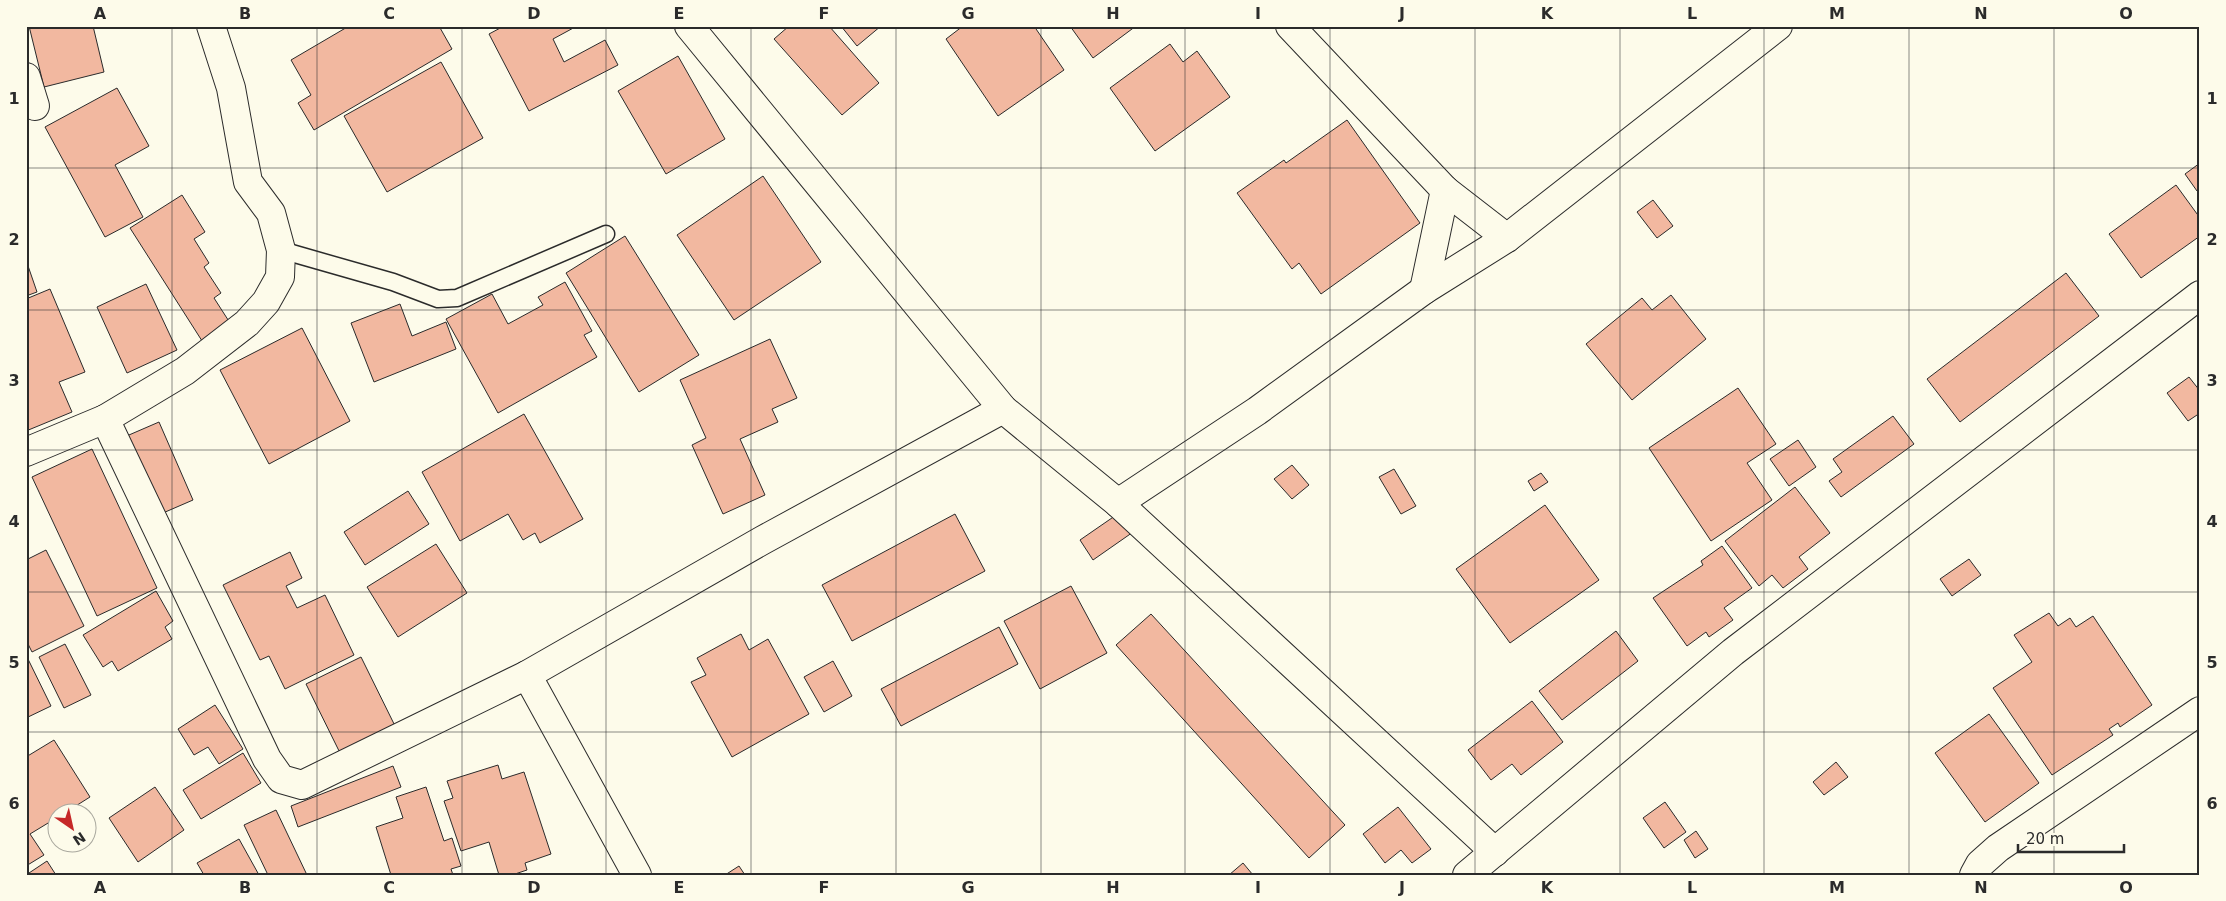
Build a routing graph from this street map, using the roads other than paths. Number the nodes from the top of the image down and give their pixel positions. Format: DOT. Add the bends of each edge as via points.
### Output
graph roads {
  1 [pos="211,26"];
  2 [pos="689,26"];
  3 [pos="1290,26"];
  4 [pos="1778,26"];
  5 [pos="26,77"];
  6 [pos="35,106"];
  7 [pos="1445,190"];
  8 [pos="606,234"];
  9 [pos="1507,238"];
  10 [pos="281,250"];
  11 [pos="1424,290"];
  12 [pos="2200,295"];
  13 [pos="1003,409"];
  14 [pos="105,419"];
  15 [pos="26,452"];
  16 [pos="1118,504"];
  17 [pos="527,675"];
  18 [pos="2200,711"];
  19 [pos="1495,852"];
  20 [pos="637,875"];
  21 [pos="1467,875"];
  22 [pos="1974,875"];
  1 -- 10 [label="street" via="232,88 248,182 271,213"];
  2 -- 13 [label="street"];
  3 -- 7 [label="street"];
  4 -- 9 [label="street"];
  5 -- 6 [label="street"];
  7 -- 9 [label="street"];
  7 -- 11 [label="street"];
  8 -- 10 [label="lane" via="457,298 438,299 393,282"];
  9 -- 11 [label="street"];
  10 -- 14 [label="street" via="280,276 266,302 247,323 185,371"];
  11 -- 16 [label="street" via="1257,411"];
  12 -- 19 [label="street" via="1733,652"];
  13 -- 16 [label="street"];
  13 -- 17 [label="street"];
  14 -- 15 [label="street"];
  14 -- 17 [label="street" via="267,759 282,779 302,785"];
  16 -- 19 [label="street"];
  17 -- 20 [label="street"];
  18 -- 22 [label="street" via="1998,848 1980,864"];
  19 -- 21 [label="street"];
}
